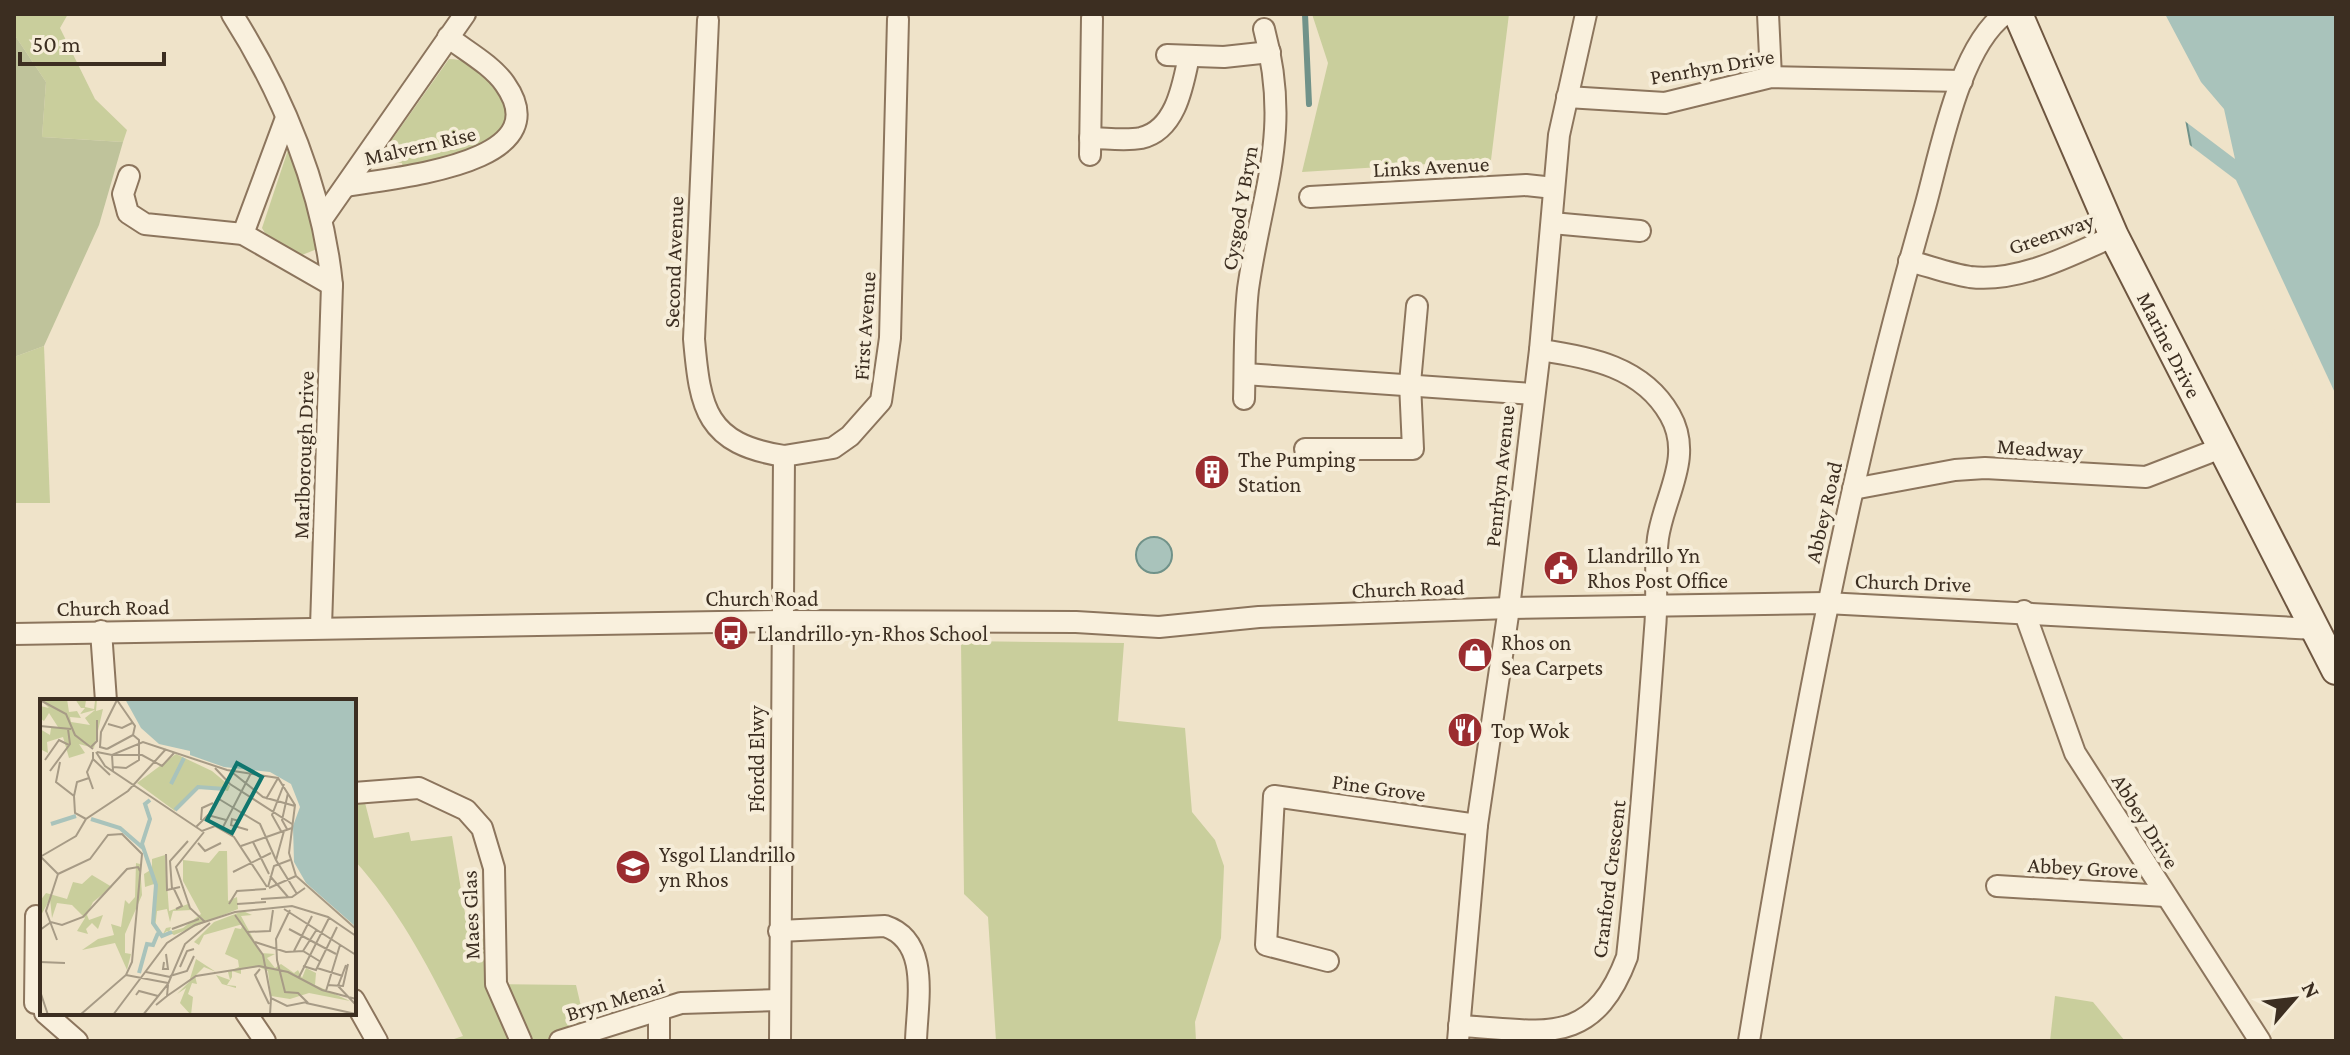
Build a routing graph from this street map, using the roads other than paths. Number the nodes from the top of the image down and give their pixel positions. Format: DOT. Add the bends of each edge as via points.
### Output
graph roads {
  1 [pos="232,14"];
  2 [pos="465,14"];
  3 [pos="1586,14"];
  4 [pos="1768,14"];
  5 [pos="2005,14"];
  6 [pos="2018,14"];
  7 [pos="1092,18"];
  8 [pos="898,19"];
  9 [pos="708,20"];
  10 [pos="1264,29"];
  11 [pos="448,37"];
  12 [pos="1270,52"];
  13 [pos="1167,55"];
  14 [pos="1189,56"];
  15 [pos="1771,77"];
  16 [pos="1962,81"];
  17 [pos="1567,97"];
  18 [pos="286,118"];
  19 [pos="129,176"];
  20 [pos="347,186"];
  21 [pos="1554,188"];
  22 [pos="1310,197"];
  23 [pos="322,219"];
  24 [pos="1552,223"];
  25 [pos="1640,231"];
  26 [pos="243,234"];
  27 [pos="2114,236"];
  28 [pos="1909,261"];
  29 [pos="332,285"];
  30 [pos="1417,306"];
  31 [pos="1540,350"];
  32 [pos="1245,374"];
  33 [pos="1410,383"];
  34 [pos="1532,394"];
  35 [pos="1244,399"];
  36 [pos="2221,448"];
  37 [pos="1305,449"];
  38 [pos="784,456"];
  39 [pos="1853,489"];
  40 [pos="1826,603"];
  41 [pos="1657,604"];
  42 [pos="1509,608"];
  43 [pos="2024,611"];
  44 [pos="780,621"];
  45 [pos="321,627"];
  46 [pos="2315,629"];
  47 [pos="101,631"];
  48 [pos="14,634"];
  49 [pos="2336,670"];
  50 [pos="106,699"];
  51 [pos="356,793"];
  52 [pos="1477,825"];
  53 [pos="1997,886"];
  54 [pos="2166,896"];
  55 [pos="36,916"];
  56 [pos="779,931"];
  57 [pos="1328,961"];
  58 [pos="780,1000"];
  59 [pos="356,1004"];
  60 [pos="34,1008"];
  61 [pos="659,1010"];
  62 [pos="43,1015"];
  63 [pos="247,1015"];
  64 [pos="1459,1033"];
  65 [pos="77,1041"];
  66 [pos="265,1041"];
  67 [pos="377,1041"];
  68 [pos="521,1041"];
  69 [pos="560,1041"];
  70 [pos="659,1041"];
  71 [pos="780,1041"];
  72 [pos="916,1041"];
  73 [pos="1749,1041"];
  74 [pos="2260,1041"];
  1 -- 18 [label="street, Marlborough Drive"];
  2 -- 11 [label="street, Malvern Rise"];
  3 -- 17 [label="street, Penrhyn Avenue"];
  4 -- 15 [label="street"];
  5 -- 16 [label="street, Abbey Road" via="1983,38"];
  6 -- 27 [label="street, Marine Drive"];
  7 -- 14 [label="street" via="1090,146 1142,138 1167,120 1181,96"];
  8 -- 38 [label="street, First Avenue" via="890,338 881,401 833,448"];
  9 -- 38 [label="street, Second Avenue" via="694,339 699,391 724,435 759,452"];
  10 -- 12 [label="street, Cysgod Y Bryn"];
  11 -- 20 [label="street, Malvern Rise"];
  11 -- 20 [label="street, Malvern Rise" via="503,81 515,101 515,124 505,143 469,161"];
  12 -- 14 [label="street"];
  12 -- 32 [label="street, Cysgod Y Bryn" via="1277,91 1275,157 1248,290"];
  13 -- 14 [label="street"];
  15 -- 16 [label="street, Penrhyn Drive"];
  15 -- 17 [label="street, Penrhyn Drive" via="1665,103"];
  16 -- 28 [label="street, Abbey Road"];
  17 -- 21 [label="street, Penrhyn Avenue"];
  18 -- 23 [label="street, Marlborough Drive"];
  18 -- 26 [label="street"];
  19 -- 26 [label="street" via="123,194 128,213 145,224"];
  20 -- 23 [label="street, Malvern Rise"];
  21 -- 22 [label="street, Links Avenue" via="1526,185"];
  21 -- 24 [label="street, Penrhyn Avenue"];
  23 -- 29 [label="street, Marlborough Drive"];
  24 -- 25 [label="street"];
  24 -- 31 [label="street, Penrhyn Avenue"];
  26 -- 29 [label="street"];
  27 -- 28 [label="street, Greenway" via="2053,263 2003,275 1972,277"];
  27 -- 36 [label="street, Marine Drive"];
  28 -- 39 [label="street, Abbey Road"];
  29 -- 45 [label="street, Marlborough Drive"];
  30 -- 33 [label="street"];
  31 -- 34 [label="street, Penrhyn Avenue"];
  31 -- 41 [label="street, Cranford Crescent" via="1616,367 1658,397 1672,417 1681,458 1658,541"];
  32 -- 33 [label="street"];
  32 -- 35 [label="street, Cysgod Y Bryn"];
  33 -- 34 [label="street"];
  33 -- 37 [label="street" via="1413,449"];
  34 -- 42 [label="street, Penrhyn Avenue"];
  36 -- 39 [label="street, Meadway" via="2146,477 1985,468"];
  36 -- 46 [label="street, Marine Drive"];
  38 -- 44 [label="street"];
  39 -- 40 [label="street, Abbey Road"];
  40 -- 41 [label="street, Church Drive"];
  40 -- 43 [label="street, Church Drive"];
  40 -- 73 [label="street, Abbey Road"];
  41 -- 42 [label="street, Church Drive"];
  41 -- 64 [label="street, Cranford Crescent" via="1627,957 1616,986 1572,1027"];
  42 -- 44 [label="street, Church Road" via="1259,617 1172,627"];
  42 -- 52 [label="street, Penrhyn Avenue"];
  43 -- 46 [label="street, Church Drive"];
  43 -- 54 [label="street, Abbey Drive" via="2075,753"];
  44 -- 45 [label="street, Church Road"];
  44 -- 56 [label="street, Ffordd Elwy"];
  45 -- 47 [label="street, Church Road"];
  46 -- 49 [label="street, Marine Drive"];
  47 -- 48 [label="street, Church Road"];
  47 -- 50 [label="street"];
  51 -- 68 [label="street, Maes Glas" via="419,788 466,810 482,828 494,868 496,984"];
  52 -- 57 [label="street, Pine Grove" via="1274,796 1266,945"];
  52 -- 64 [label="street, Penrhyn Avenue"];
  53 -- 54 [label="street, Abbey Grove"];
  54 -- 74 [label="street, Abbey Drive"];
  55 -- 60 [label="street"];
  56 -- 58 [label="street, Ffordd Elwy"];
  56 -- 72 [label="street" via="885,926 900,931 911,944 917,965"];
  58 -- 61 [label="street, Bryn Menai" via="681,1003"];
  58 -- 71 [label="street, Ffordd Elwy"];
  59 -- 67 [label="street"];
  61 -- 69 [label="street, Bryn Menai"];
  61 -- 70 [label="street"];
  62 -- 65 [label="street"];
  63 -- 66 [label="street"];
}
